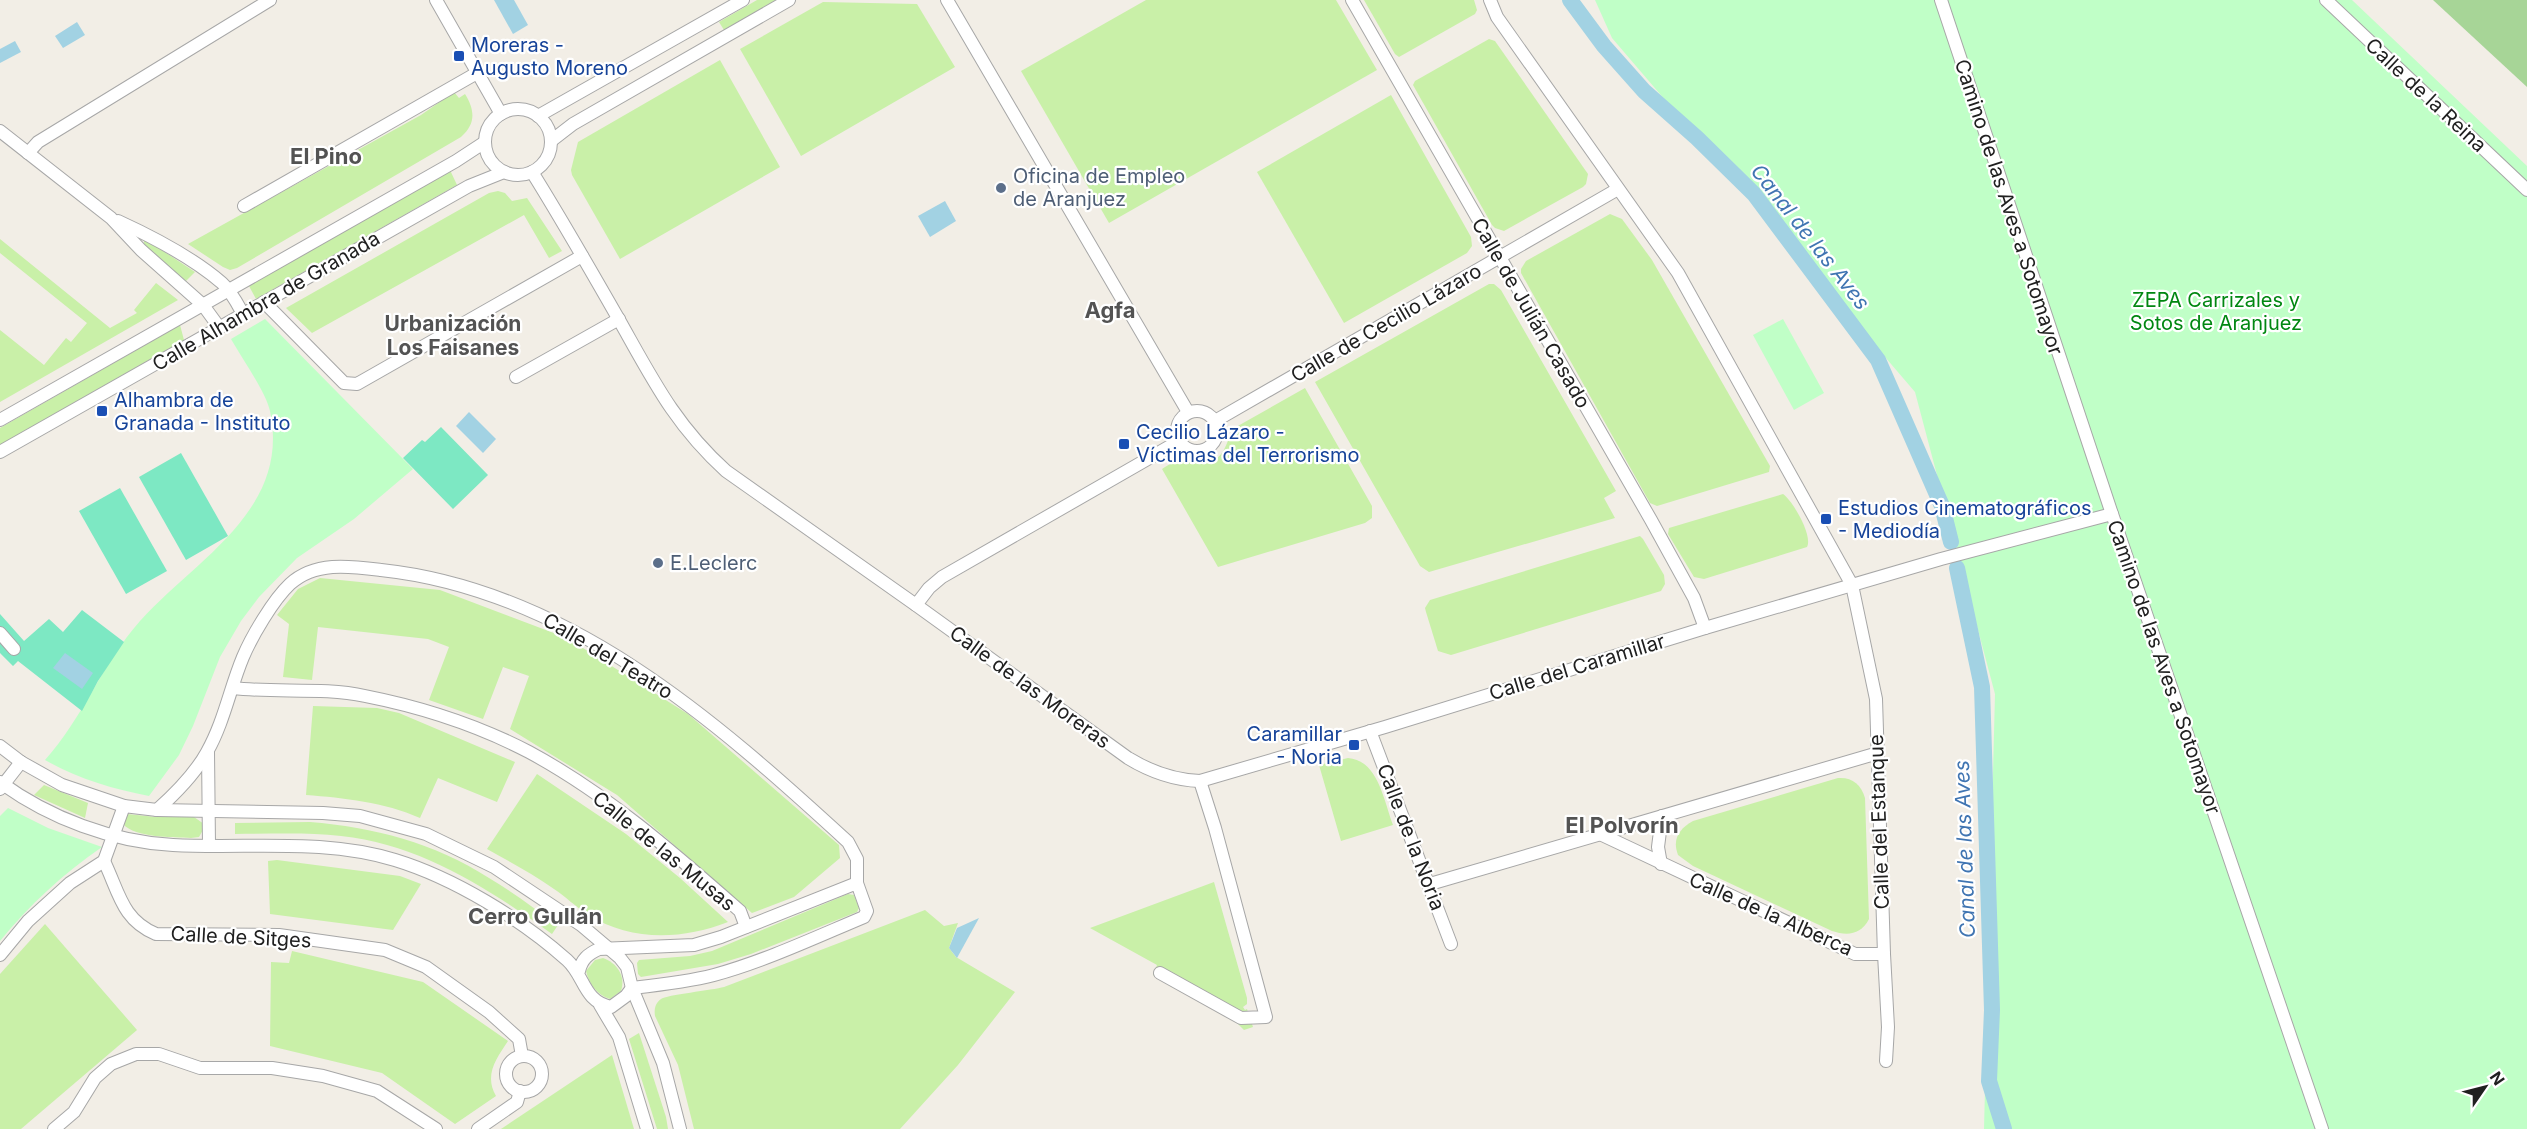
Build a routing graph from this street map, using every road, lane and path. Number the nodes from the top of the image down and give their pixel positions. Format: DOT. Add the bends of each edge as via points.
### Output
graph roads {
  1 [pos="270,0"];
  2 [pos="436,0"];
  3 [pos="743,0"];
  4 [pos="789,0"];
  5 [pos="947,0"];
  6 [pos="1352,0"];
  7 [pos="1490,0"];
  8 [pos="1941,0"];
  9 [pos="2326,0"];
  10 [pos="477,73"];
  11 [pos="501,114"];
  12 [pos="538,116"];
  13 [pos="0,131"];
  14 [pos="551,141"];
  15 [pos="485,142"];
  16 [pos="28,153"];
  17 [pos="504,172"];
  18 [pos="532,172"];
  19 [pos="1618,189"];
  20 [pos="2527,190"];
  21 [pos="244,206"];
  22 [pos="111,218"];
  23 [pos="582,256"];
  24 [pos="1498,258"];
  25 [pos="228,290"];
  26 [pos="264,302"];
  27 [pos="203,305"];
  28 [pos="243,314"];
  29 [pos="619,320"];
  30 [pos="219,327"];
  31 [pos="516,377"];
  32 [pos="1188,412"];
  33 [pos="0,420"];
  34 [pos="1215,421"];
  35 [pos="1179,441"];
  36 [pos="0,452"];
  37 [pos="2112,514"];
  38 [pos="1852,585"];
  39 [pos="916,605"];
  40 [pos="1705,628"];
  41 [pos="0,633"];
  42 [pos="14,649"];
  43 [pos="233,688"];
  44 [pos="1370,731"];
  45 [pos="0,746"];
  46 [pos="208,750"];
  47 [pos="1878,753"];
  48 [pos="21,762"];
  49 [pos="1200,781"];
  50 [pos="1,785"];
  51 [pos="124,806"];
  52 [pos="157,810"];
  53 [pos="209,810"];
  54 [pos="1662,816"];
  55 [pos="1600,834"];
  56 [pos="115,836"];
  57 [pos="209,844"];
  58 [pos="104,861"];
  59 [pos="1661,864"];
  60 [pos="856,883"];
  61 [pos="1430,884"];
  62 [pos="746,927"];
  63 [pos="1451,944"];
  64 [pos="611,950"];
  65 [pos="1884,954"];
  66 [pos="0,955"];
  67 [pos="579,971"];
  68 [pos="1161,973"];
  69 [pos="632,988"];
  70 [pos="600,1005"];
  71 [pos="522,1056"];
  72 [pos="1886,1061"];
  73 [pos="520,1091"];
  74 [pos="54,1129"];
  75 [pos="436,1129"];
  76 [pos="478,1129"];
  77 [pos="647,1129"];
  78 [pos="680,1129"];
  79 [pos="2322,1129"];
  1 -- 16 [label="street" via="38,142"];
  2 -- 10 [label="street"];
  3 -- 12 [label="street"];
  4 -- 14 [label="street" via="573,124"];
  5 -- 32 [label="street"];
  6 -- 24 [label="street, Calle de Julián Casado"];
  7 -- 19 [label="street, Calle del Estanque" via="1497,17"];
  8 -- 37 [label="street, Camino de las Aves a Sotomayor"];
  9 -- 20 [label="street, Calle de la Reina"];
  10 -- 11 [label="street"];
  10 -- 21 [label="street"];
  11 -- 12 [label="street" via="520,109"];
  11 -- 15 [label="street" via="492,121"];
  12 -- 14 [label="street"];
  13 -- 16 [label="street"];
  14 -- 18 [label="street" via="546,159"];
  15 -- 17 [label="street" via="490,159"];
  15 -- 25 [label="street, Calle Alhambra de Granada"];
  16 -- 22 [label="street"];
  17 -- 18 [label="street"];
  17 -- 26 [label="street, Calle Alhambra de Granada" via="469,186"];
  18 -- 23 [label="street, Calle de las Moreras"];
  19 -- 24 [label="street, Calle de Cecilio Lázaro"];
  19 -- 38 [label="street, Calle del Estanque" via="1678,273"];
  22 -- 25 [label="street" via="150,236"];
  22 -- 27 [label="street"];
  23 -- 26 [label="street" via="357,384 344,383"];
  23 -- 29 [label="street, Calle de las Moreras"];
  24 -- 34 [label="street, Calle de Cecilio Lázaro"];
  24 -- 40 [label="street, Calle de Julián Casado" via="1651,520 1694,598"];
  25 -- 27 [label="street, Calle Alhambra de Granada"];
  25 -- 28 [label="street"];
  26 -- 28 [label="street, Calle Alhambra de Granada"];
  27 -- 30 [label="street"];
  27 -- 33 [label="street, Calle Alhambra de Granada"];
  28 -- 30 [label="street, Calle Alhambra de Granada"];
  29 -- 31 [label="street"];
  29 -- 39 [label="street, Calle de las Moreras" via="661,395 707,454"];
  30 -- 36 [label="street, Calle Alhambra de Granada"];
  32 -- 34 [label="street" via="1203,411"];
  32 -- 35 [label="street" via="1178,425"];
  34 -- 35 [label="street" via="1217,437 1207,449 1192,451"];
  35 -- 39 [label="street" via="942,577"];
  37 -- 38 [label="street, Calle del Caramillar"];
  37 -- 79 [label="street, Camino de las Aves a Sotomayor"];
  38 -- 40 [label="street, Calle del Caramillar"];
  38 -- 47 [label="street, Calle del Estanque" via="1876,699"];
  39 -- 49 [label="street, Calle de las Moreras" via="1128,758 1162,775"];
  40 -- 44 [label="street, Calle del Caramillar"];
  41 -- 42 [label="street"];
  43 -- 46 [label="street, Calle del Teatro"];
  43 -- 60 [label="street, Calle del Teatro" via="243,657 259,628 290,585 306,572 327,566 353,567 442,579 567,626 693,708 848,842 856,858"];
  43 -- 62 [label="street, Calle de las Musas" via="363,695 445,718 511,744 576,781 646,831 740,911"];
  44 -- 49 [label="street, Calle del Caramillar"];
  44 -- 61 [label="street, Calle de la Noria"];
  45 -- 48 [label="street"];
  46 -- 52 [label="street, Calle del Teatro" via="175,794"];
  46 -- 53 [label="street, Calle del Teatro"];
  47 -- 54 [label="street"];
  47 -- 65 [label="street, Calle del Estanque"];
  48 -- 50 [label="street"];
  48 -- 51 [label="street" via="62,785"];
  49 -- 68 [label="street" via="1266,1017 1241,1018"];
  50 -- 56 [label="street" via="41,807"];
  51 -- 52 [label="street"];
  51 -- 56 [label="street"];
  52 -- 53 [label="street"];
  53 -- 57 [label="street, Calle del Teatro"];
  53 -- 64 [label="street" via="360,816 426,834 494,867 581,925"];
  54 -- 55 [label="street"];
  54 -- 59 [label="street" via="1658,847"];
  55 -- 59 [label="street, Calle de la Alberca"];
  55 -- 61 [label="street"];
  56 -- 57 [label="street" via="173,845"];
  56 -- 58 [label="street"];
  57 -- 67 [label="street" via="321,846 393,860 474,895 549,945"];
  58 -- 66 [label="street" via="28,921"];
  58 -- 71 [label="street, Calle de Sitges" via="126,912 140,927 156,934 279,935 385,950 426,967 489,1012 519,1039"];
  59 -- 65 [label="street, Calle de la Alberca" via="1855,954"];
  60 -- 62 [label="street"];
  60 -- 69 [label="street, Calle del Teatro" via="867,911 864,917 713,975"];
  61 -- 63 [label="street, Calle de la Noria"];
  62 -- 64 [label="street" via="694,945"];
  64 -- 67 [label="street" via="599,949 589,954"];
  64 -- 69 [label="street" via="627,967"];
  65 -- 72 [label="street, Calle del Estanque"];
  67 -- 70 [label="street" via="585,990"];
  69 -- 70 [label="street" via="610,1007"];
  69 -- 78 [label="street" via="663,1063"];
  70 -- 77 [label="street" via="619,1037"];
  71 -- 73 [label="street" via="506,1069 508,1083"];
  71 -- 73 [label="street" via="537,1062 541,1077 531,1090"];
  73 -- 76 [label="street" via="517,1102"];
  74 -- 75 [label="street" via="74,1112 95,1078 111,1064 136,1054 159,1054 200,1068 272,1068 323,1076 377,1092"];
}
